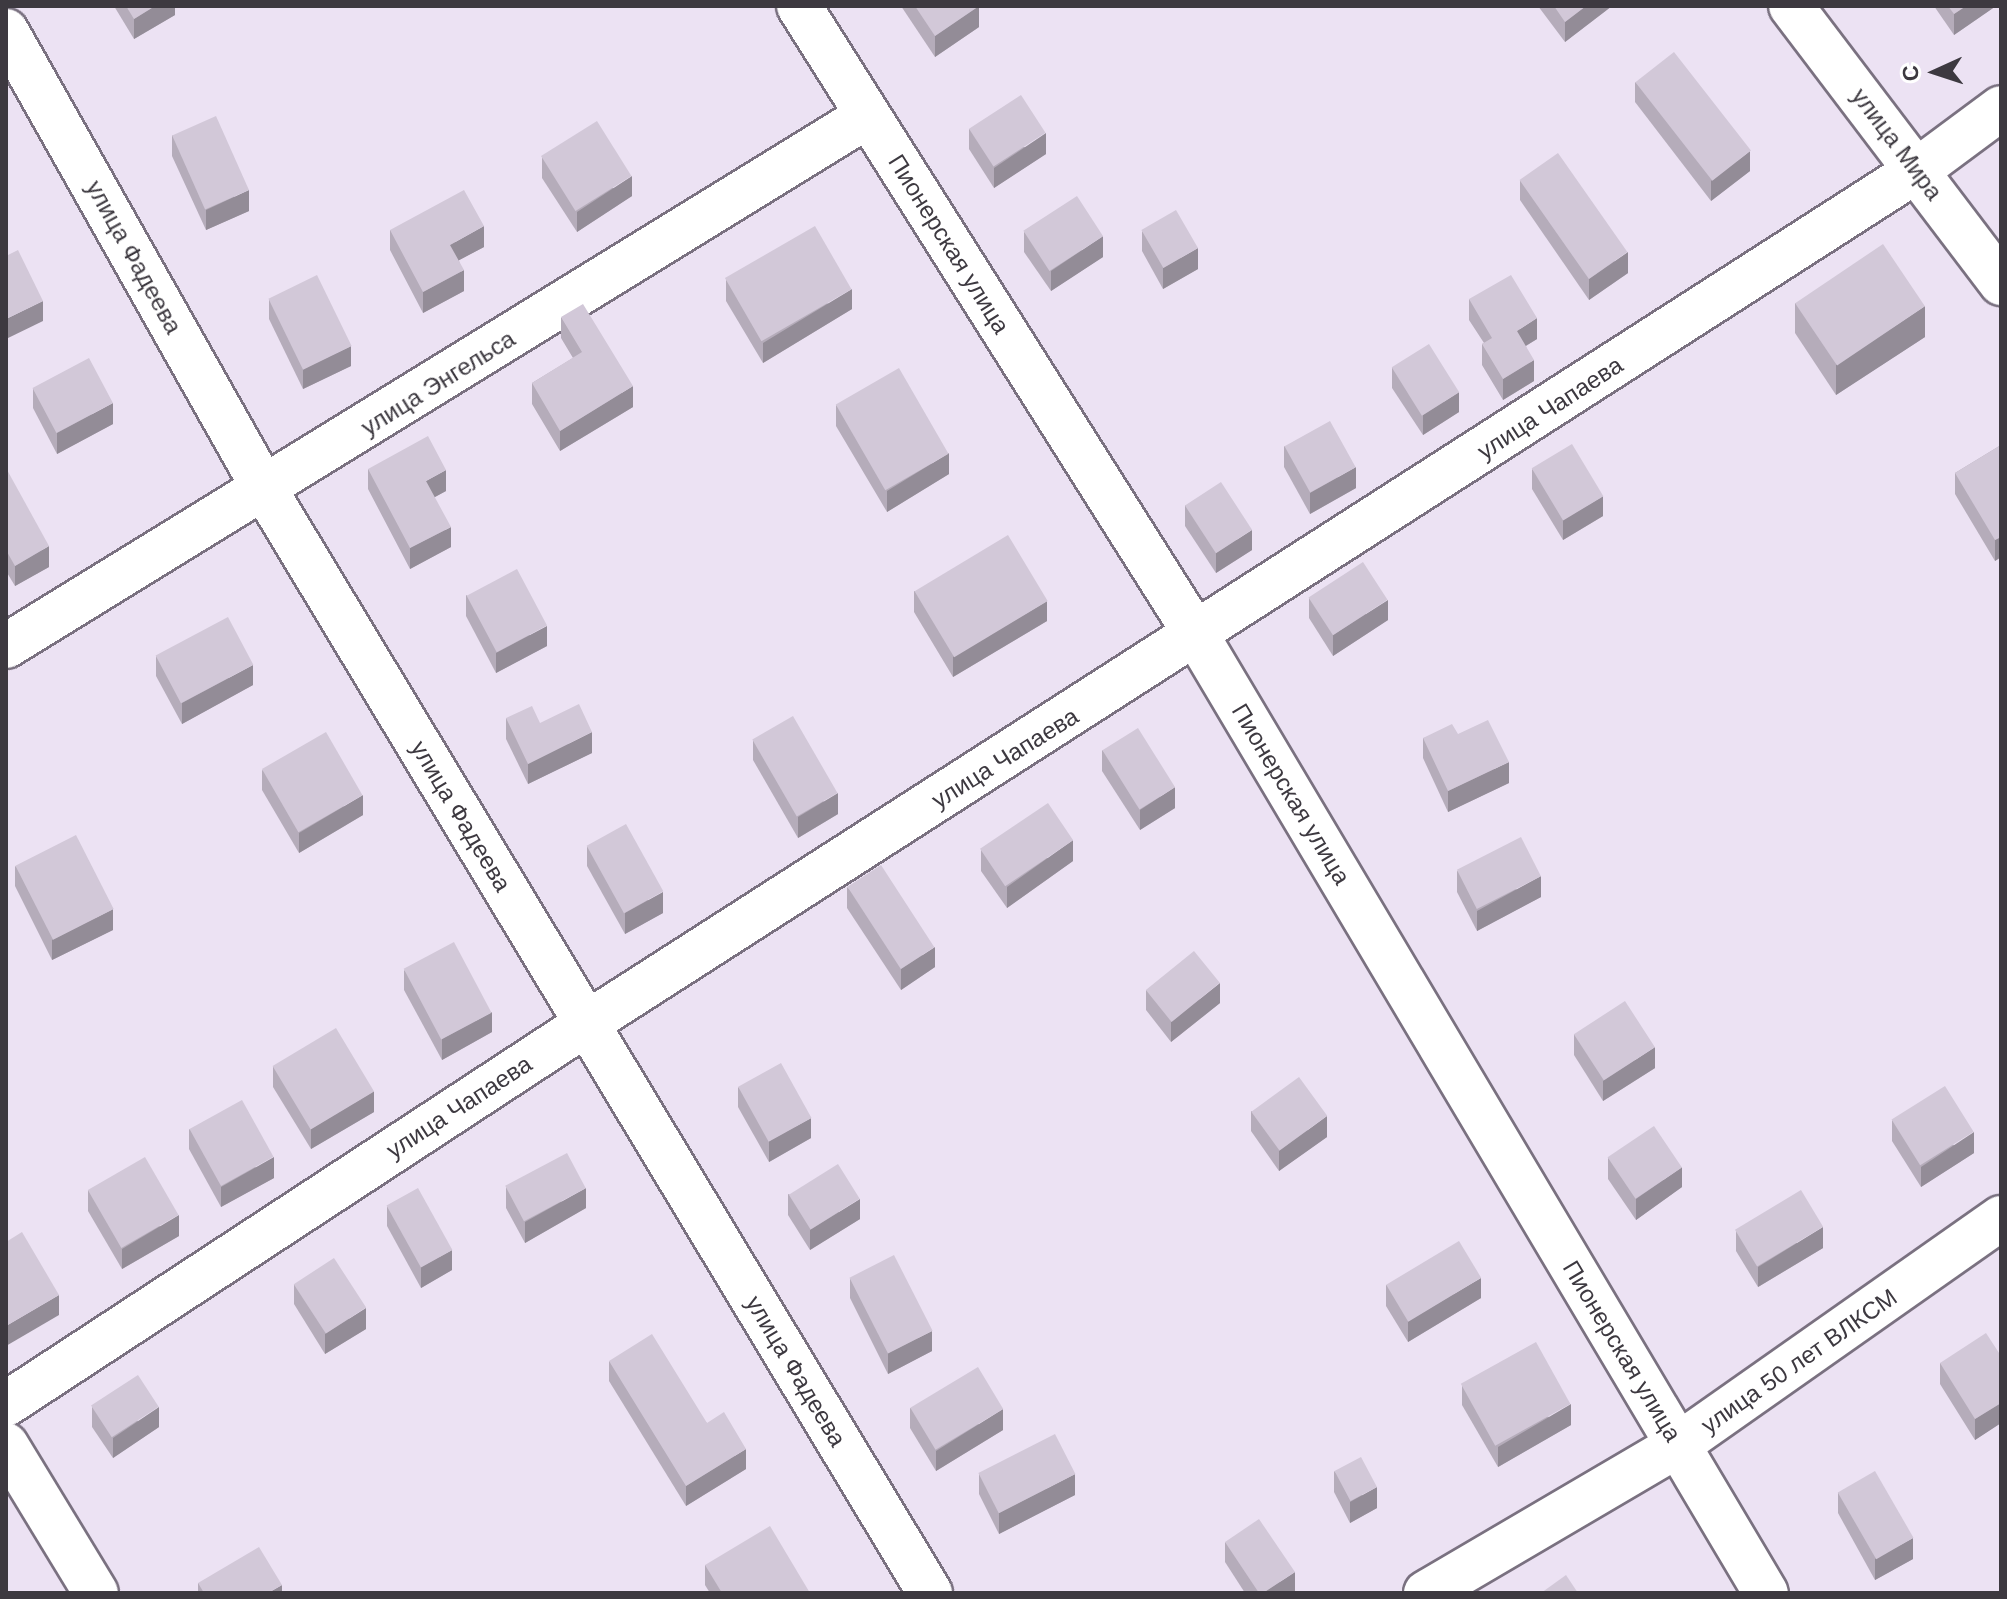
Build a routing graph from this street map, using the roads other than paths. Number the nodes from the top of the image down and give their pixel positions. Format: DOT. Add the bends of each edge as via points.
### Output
graph roads {
  1 [pos="799,6"];
  2 [pos="1791,6"];
  3 [pos="6,31"];
  4 [pos="2001,108"];
  5 [pos="867,116"];
  6 [pos="1919,169"];
  7 [pos="2001,283"];
  8 [pos="265,490"];
  9 [pos="1197,636"];
  10 [pos="6,646"];
  11 [pos="586,1024"];
  12 [pos="2001,1218"];
  13 [pos="6,1404"];
  14 [pos="6,1445"];
  15 [pos="1678,1445"];
  16 [pos="96,1593"];
  17 [pos="930,1593"];
  18 [pos="1426,1593"];
  19 [pos="1766,1593"];
  1 -- 5 [label="street, Пионерская улица"];
  2 -- 6 [label="street, улица Мира"];
  3 -- 8 [label="street, улица Фадеева"];
  4 -- 6 [label="street, улица Чапаева"];
  5 -- 8 [label="street, улица Энгельса"];
  5 -- 9 [label="street, Пионерская улица"];
  6 -- 7 [label="street, улица Мира"];
  6 -- 9 [label="street, улица Чапаева"];
  8 -- 10 [label="street, улица Энгельса"];
  8 -- 11 [label="street, улица Фадеева"];
  9 -- 11 [label="street, улица Чапаева"];
  9 -- 15 [label="street, Пионерская улица"];
  11 -- 13 [label="street, улица Чапаева"];
  11 -- 17 [label="street, улица Фадеева"];
  12 -- 15 [label="street, улица 50 лет ВЛКСМ"];
  14 -- 16 [label="street"];
  15 -- 18 [label="street, улица 50 лет ВЛКСМ"];
  15 -- 19 [label="street, Пионерская улица"];
}
